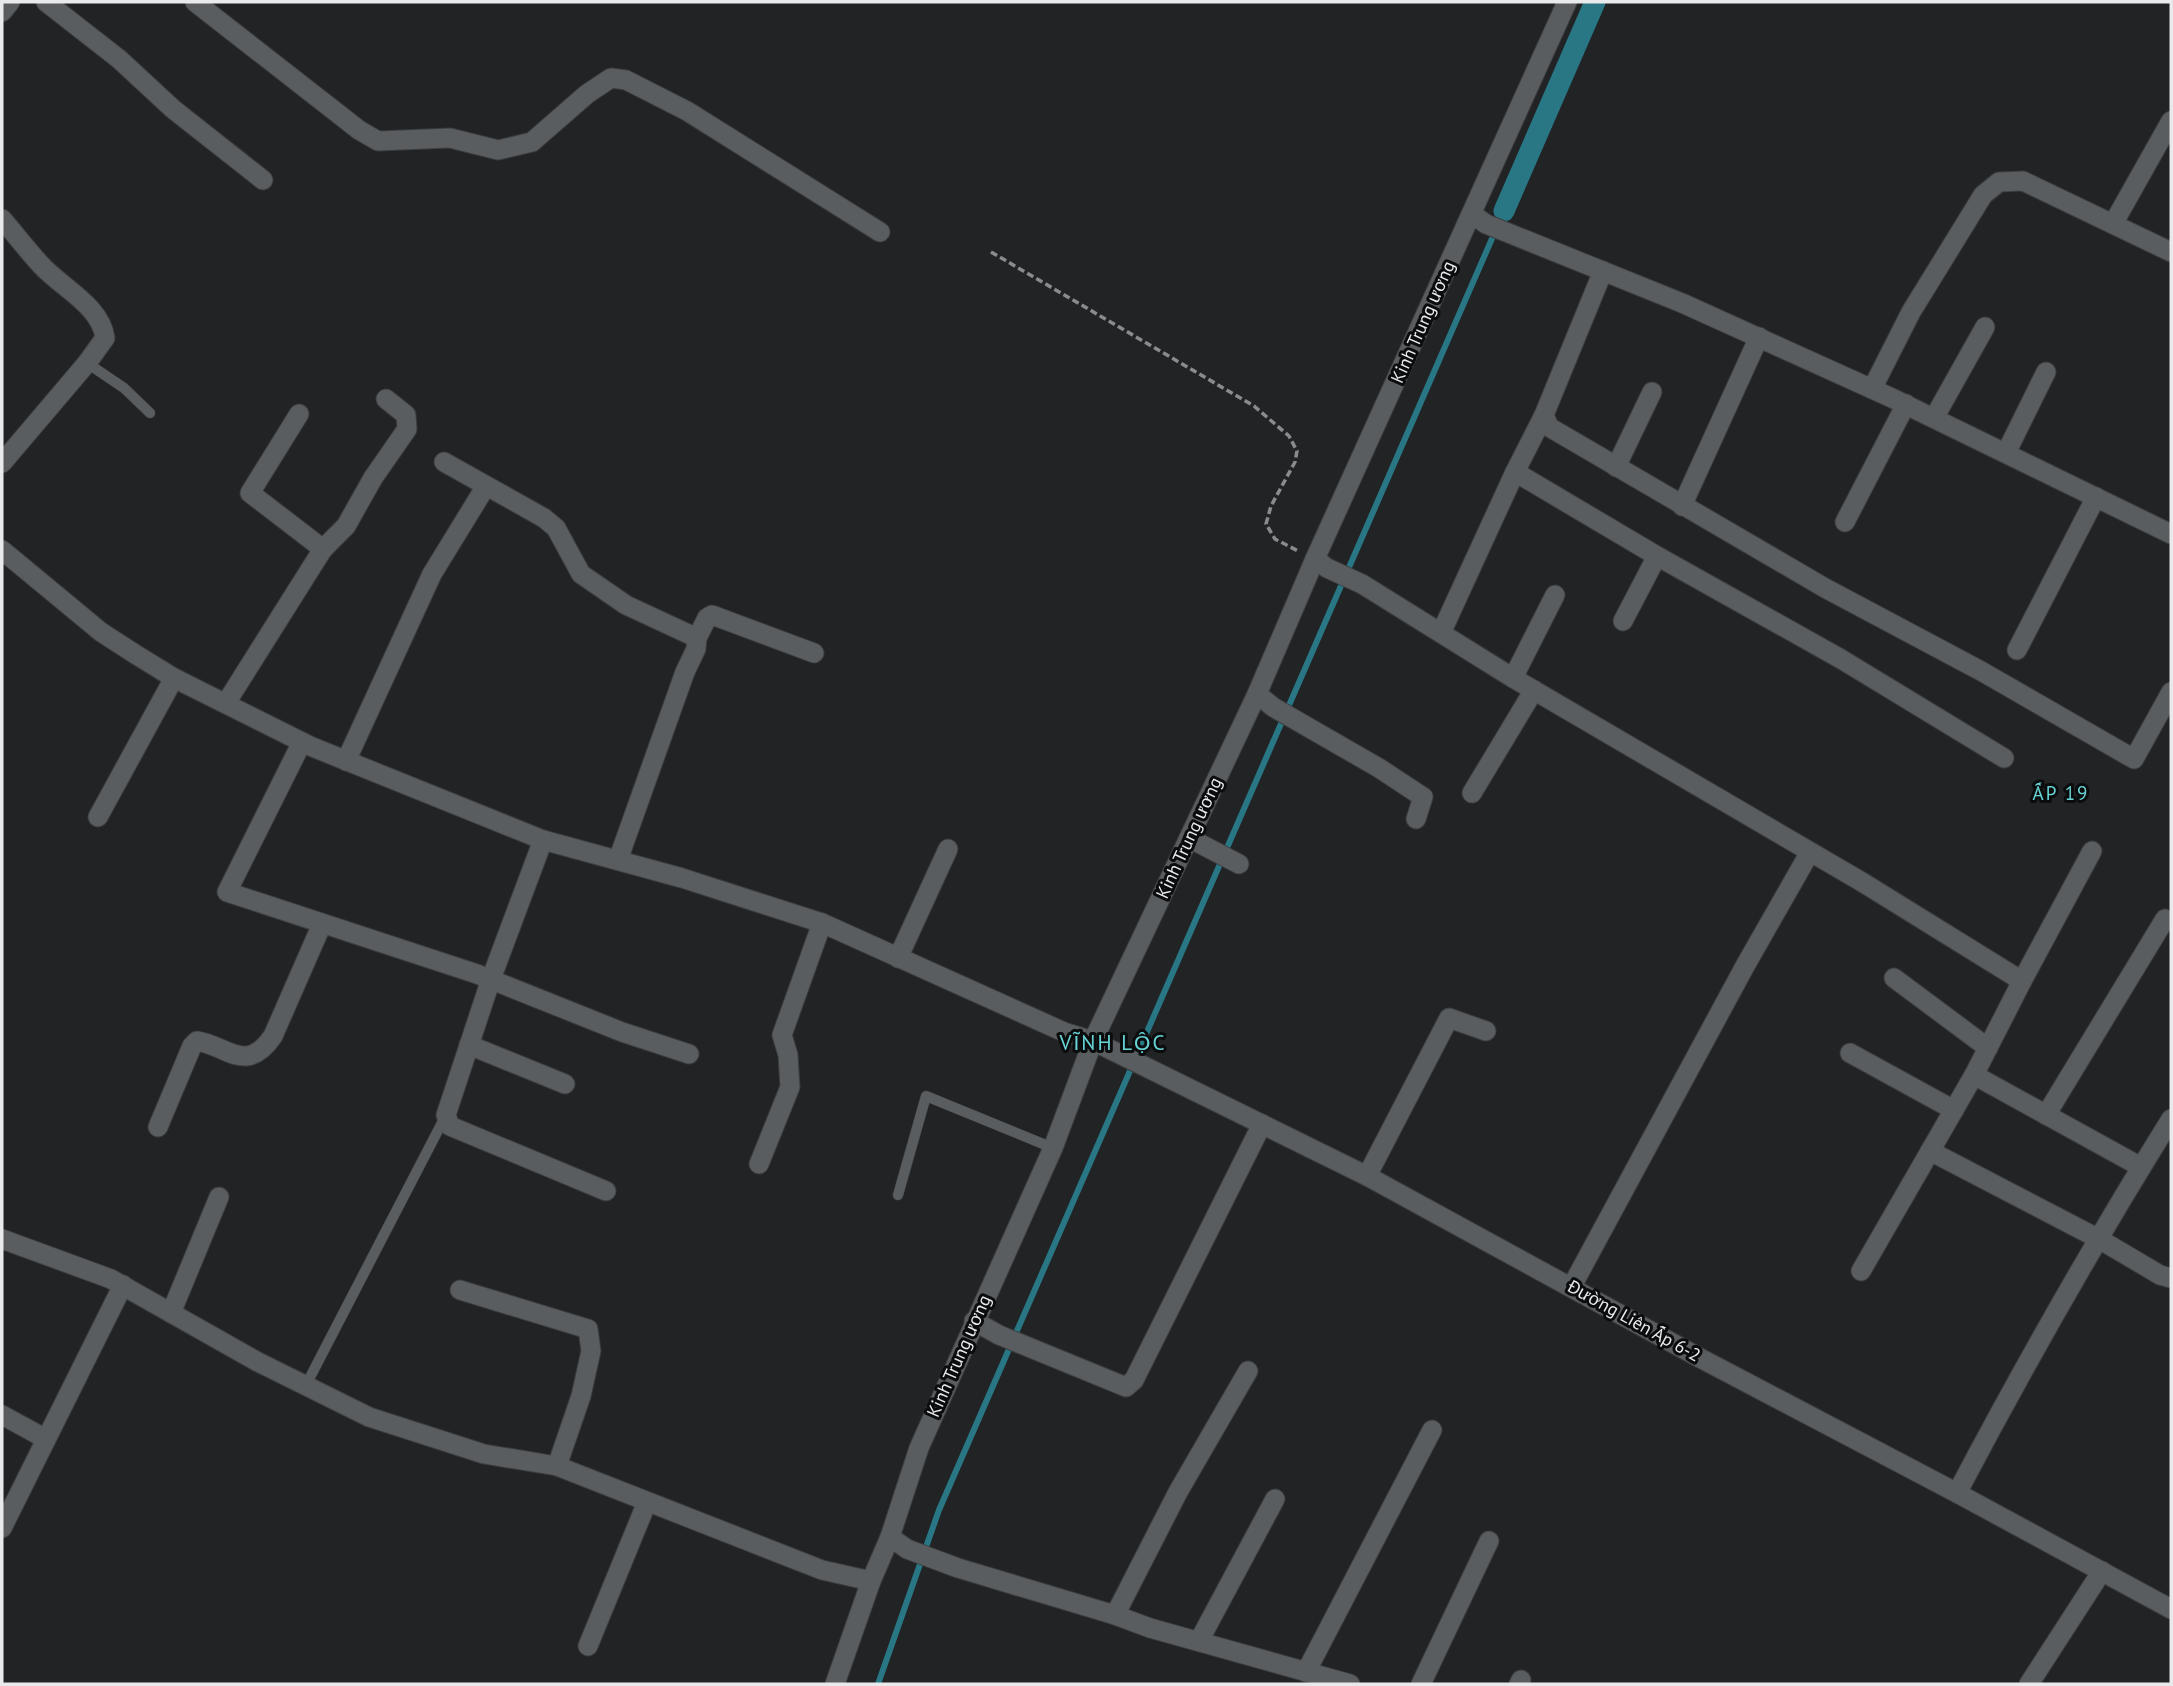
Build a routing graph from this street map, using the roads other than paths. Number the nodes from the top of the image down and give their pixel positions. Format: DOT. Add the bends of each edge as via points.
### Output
graph roads {
  1 [pos="10,2"];
  2 [pos="46,2"];
  3 [pos="195,2"];
  4 [pos="1567,2"];
  5 [pos="2,12"];
  6 [pos="2171,121"];
  7 [pos="263,180"];
  8 [pos="2,219"];
  9 [pos="1479,219"];
  10 [pos="2113,224"];
  11 [pos="880,232"];
  12 [pos="2171,252"];
  13 [pos="1604,271"];
  14 [pos="1985,327"];
  15 [pos="1759,337"];
  16 [pos="87,363"];
  17 [pos="2046,372"];
  18 [pos="1872,389"];
  19 [pos="1652,392"];
  20 [pos="386,399"];
  21 [pos="1906,404"];
  22 [pos="150,413"];
  23 [pos="299,414"];
  24 [pos="1544,415"];
  25 [pos="1934,418"];
  26 [pos="2006,453"];
  27 [pos="444,462"];
  28 [pos="2,463"];
  29 [pos="1616,467"];
  30 [pos="1515,472"];
  31 [pos="486,486"];
  32 [pos="2096,497"];
  33 [pos="1682,506"];
  34 [pos="1845,522"];
  35 [pos="2171,534"];
  36 [pos="323,549"];
  37 [pos="2,550"];
  38 [pos="1657,556"];
  39 [pos="1321,564"];
  40 [pos="1555,595"];
  41 [pos="1623,621"];
  42 [pos="1441,634"];
  43 [pos="697,638"];
  44 [pos="2017,650"];
  45 [pos="814,653"];
  46 [pos="174,678"];
  47 [pos="1513,678"];
  48 [pos="1534,690"];
  49 [pos="2171,692"];
  50 [pos="1257,694"];
  51 [pos="226,703"];
  52 [pos="302,742"];
  53 [pos="2004,758"];
  54 [pos="346,761"];
  55 [pos="1472,793"];
  56 [pos="98,817"];
  57 [pos="1416,819"];
  58 [pos="1189,838"];
  59 [pos="543,840"];
  60 [pos="948,849"];
  61 [pos="2092,851"];
  62 [pos="1810,852"];
  63 [pos="618,860"];
  64 [pos="1239,864"];
  65 [pos="2165,919"];
  66 [pos="322,923"];
  67 [pos="822,923"];
  68 [pos="898,958"];
  69 [pos="1894,978"];
  70 [pos="491,979"];
  71 [pos="2022,981"];
  72 [pos="1486,1031"];
  73 [pos="1093,1041"];
  74 [pos="469,1045"];
  75 [pos="1988,1048"];
  76 [pos="1850,1053"];
  77 [pos="689,1054"];
  78 [pos="1974,1075"];
  79 [pos="565,1084"];
  80 [pos="1954,1110"];
  81 [pos="446,1115"];
  82 [pos="2046,1115"];
  83 [pos="2171,1119"];
  84 [pos="1262,1124"];
  85 [pos="158,1127"];
  86 [pos="1053,1149"];
  87 [pos="1930,1151"];
  88 [pos="760,1164"];
  89 [pos="2141,1167"];
  90 [pos="1367,1177"];
  91 [pos="606,1191"];
  92 [pos="898,1195"];
  93 [pos="219,1197"];
  94 [pos="2,1239"];
  95 [pos="2099,1239"];
  96 [pos="1861,1271"];
  97 [pos="2171,1278"];
  98 [pos="123,1285"];
  99 [pos="1572,1286"];
  100 [pos="460,1290"];
  101 [pos="171,1312"];
  102 [pos="974,1321"];
  103 [pos="1248,1371"];
  104 [pos="306,1385"];
  105 [pos="2,1415"];
  106 [pos="1432,1430"];
  107 [pos="46,1439"];
  108 [pos="557,1466"];
  109 [pos="1957,1493"];
  110 [pos="1275,1499"];
  111 [pos="647,1502"];
  112 [pos="2,1528"];
  113 [pos="890,1537"];
  114 [pos="1489,1541"];
  115 [pos="2102,1571"];
  116 [pos="871,1581"];
  117 [pos="2171,1609"];
  118 [pos="1115,1615"];
  119 [pos="1199,1641"];
  120 [pos="588,1646"];
  121 [pos="1306,1672"];
  122 [pos="835,1684"];
  123 [pos="1350,1684"];
  124 [pos="1421,1684"];
  125 [pos="2029,1684"];
  1 -- 5 [label="street"];
  2 -- 7 [label="street"];
  3 -- 11 [label="street" via="378,141 450,138 498,150 532,142 611,78 626,80 687,111"];
  4 -- 9 [label="street, Kinh Trung ương"];
  6 -- 10 [label="street"];
  8 -- 16 [label="street" via="42,267 104,326 105,338"];
  9 -- 13 [label="street"];
  9 -- 39 [label="street, Kinh Trung ương"];
  10 -- 12 [label="street"];
  10 -- 18 [label="street" via="2024,181 1999,181 1983,195 1911,312"];
  13 -- 15 [label="street"];
  13 -- 24 [label="street"];
  14 -- 25 [label="street"];
  15 -- 18 [label="street"];
  15 -- 33 [label="street"];
  16 -- 22 [label="lane"];
  16 -- 28 [label="street"];
  17 -- 26 [label="street"];
  18 -- 21 [label="street"];
  19 -- 29 [label="street"];
  20 -- 36 [label="street" via="406,415 407,429 346,526"];
  21 -- 25 [label="street"];
  21 -- 34 [label="street"];
  23 -- 36 [label="street" via="250,493"];
  24 -- 29 [label="street" via="1549,427"];
  24 -- 30 [label="street"];
  25 -- 26 [label="street"];
  26 -- 32 [label="street"];
  27 -- 31 [label="street"];
  29 -- 33 [label="street"];
  30 -- 38 [label="street"];
  30 -- 42 [label="street"];
  31 -- 43 [label="street" via="556,528 581,574 626,605"];
  31 -- 54 [label="street" via="432,574"];
  32 -- 35 [label="street"];
  32 -- 44 [label="street"];
  33 -- 49 [label="street" via="2134,759"];
  36 -- 51 [label="street"];
  37 -- 46 [label="street, Đường Liên Ấp 6-2" via="101,632"];
  38 -- 41 [label="street"];
  38 -- 53 [label="street" via="1841,659"];
  39 -- 42 [label="street"];
  39 -- 50 [label="street, Kinh Trung ương"];
  40 -- 47 [label="street"];
  42 -- 47 [label="street"];
  43 -- 45 [label="street" via="712,615"];
  43 -- 63 [label="street"];
  46 -- 51 [label="street, Đường Liên Ấp 6-2"];
  46 -- 56 [label="street"];
  47 -- 48 [label="street"];
  48 -- 55 [label="street"];
  48 -- 62 [label="street"];
  50 -- 57 [label="street" via="1423,797"];
  50 -- 58 [label="street, Kinh Trung ương"];
  51 -- 52 [label="street, Đường Liên Ấp 6-2"];
  52 -- 54 [label="street, Đường Liên Ấp 6-2"];
  52 -- 66 [label="street" via="227,892"];
  54 -- 59 [label="street, Đường Liên Ấp 6-2"];
  58 -- 64 [label="street"];
  58 -- 73 [label="street, Kinh Trung ương"];
  59 -- 63 [label="street, Đường Liên Ấp 6-2"];
  59 -- 70 [label="street"];
  60 -- 68 [label="street"];
  61 -- 71 [label="street"];
  62 -- 71 [label="street"];
  62 -- 99 [label="street"];
  63 -- 67 [label="street, Đường Liên Ấp 6-2"];
  65 -- 82 [label="street"];
  66 -- 70 [label="street"];
  66 -- 85 [label="street" via="268,1044 252,1054 235,1056 197,1041"];
  67 -- 68 [label="street, Đường Liên Ấp 6-2"];
  67 -- 88 [label="street" via="782,1035 790,1087"];
  68 -- 73 [label="street, Đường Liên Ấp 6-2"];
  69 -- 75 [label="street"];
  70 -- 74 [label="street"];
  70 -- 77 [label="street"];
  71 -- 75 [label="street"];
  72 -- 90 [label="street" via="1449,1018"];
  73 -- 84 [label="street, Đường Liên Ấp 6-2"];
  73 -- 86 [label="street, Kinh Trung ương"];
  74 -- 79 [label="street"];
  74 -- 81 [label="street"];
  75 -- 78 [label="street"];
  76 -- 80 [label="street"];
  78 -- 80 [label="street"];
  78 -- 82 [label="street"];
  80 -- 87 [label="street"];
  81 -- 91 [label="street" via="450,1126"];
  81 -- 104 [label="lane"];
  82 -- 89 [label="street"];
  83 -- 89 [label="street"];
  84 -- 90 [label="street, Đường Liên Ấp 6-2"];
  84 -- 102 [label="street" via="1134,1380 1126,1387"];
  86 -- 92 [label="lane" via="926,1096"];
  86 -- 102 [label="street, Kinh Trung ương"];
  87 -- 95 [label="street"];
  87 -- 96 [label="street"];
  89 -- 95 [label="street"];
  90 -- 99 [label="street, Đường Liên Ấp 6-2"];
  93 -- 101 [label="street"];
  94 -- 98 [label="street"];
  95 -- 97 [label="street"];
  95 -- 109 [label="street"];
  98 -- 101 [label="street"];
  98 -- 107 [label="street"];
  99 -- 109 [label="street, Đường Liên Ấp 6-2"];
  100 -- 108 [label="street" via="588,1329 589,1362"];
  101 -- 104 [label="street"];
  102 -- 113 [label="street, Kinh Trung ương" via="919,1448"];
  103 -- 118 [label="street" via="1178,1492"];
  104 -- 108 [label="street" via="369,1416 484,1454"];
  105 -- 107 [label="street"];
  106 -- 121 [label="street"];
  107 -- 112 [label="street"];
  108 -- 111 [label="street"];
  109 -- 115 [label="street, Đường Liên Ấp 6-2"];
  110 -- 119 [label="street"];
  111 -- 116 [label="street" via="822,1570"];
  111 -- 120 [label="street"];
  113 -- 116 [label="street, Kinh Trung ương"];
  113 -- 118 [label="street" via="906,1549 958,1568"];
  114 -- 124 [label="street"];
  115 -- 117 [label="street, Đường Liên Ấp 6-2"];
  115 -- 125 [label="street"];
  116 -- 122 [label="street, Kinh Trung ương"];
  118 -- 119 [label="street"];
  119 -- 121 [label="street"];
  121 -- 123 [label="street"];
}
